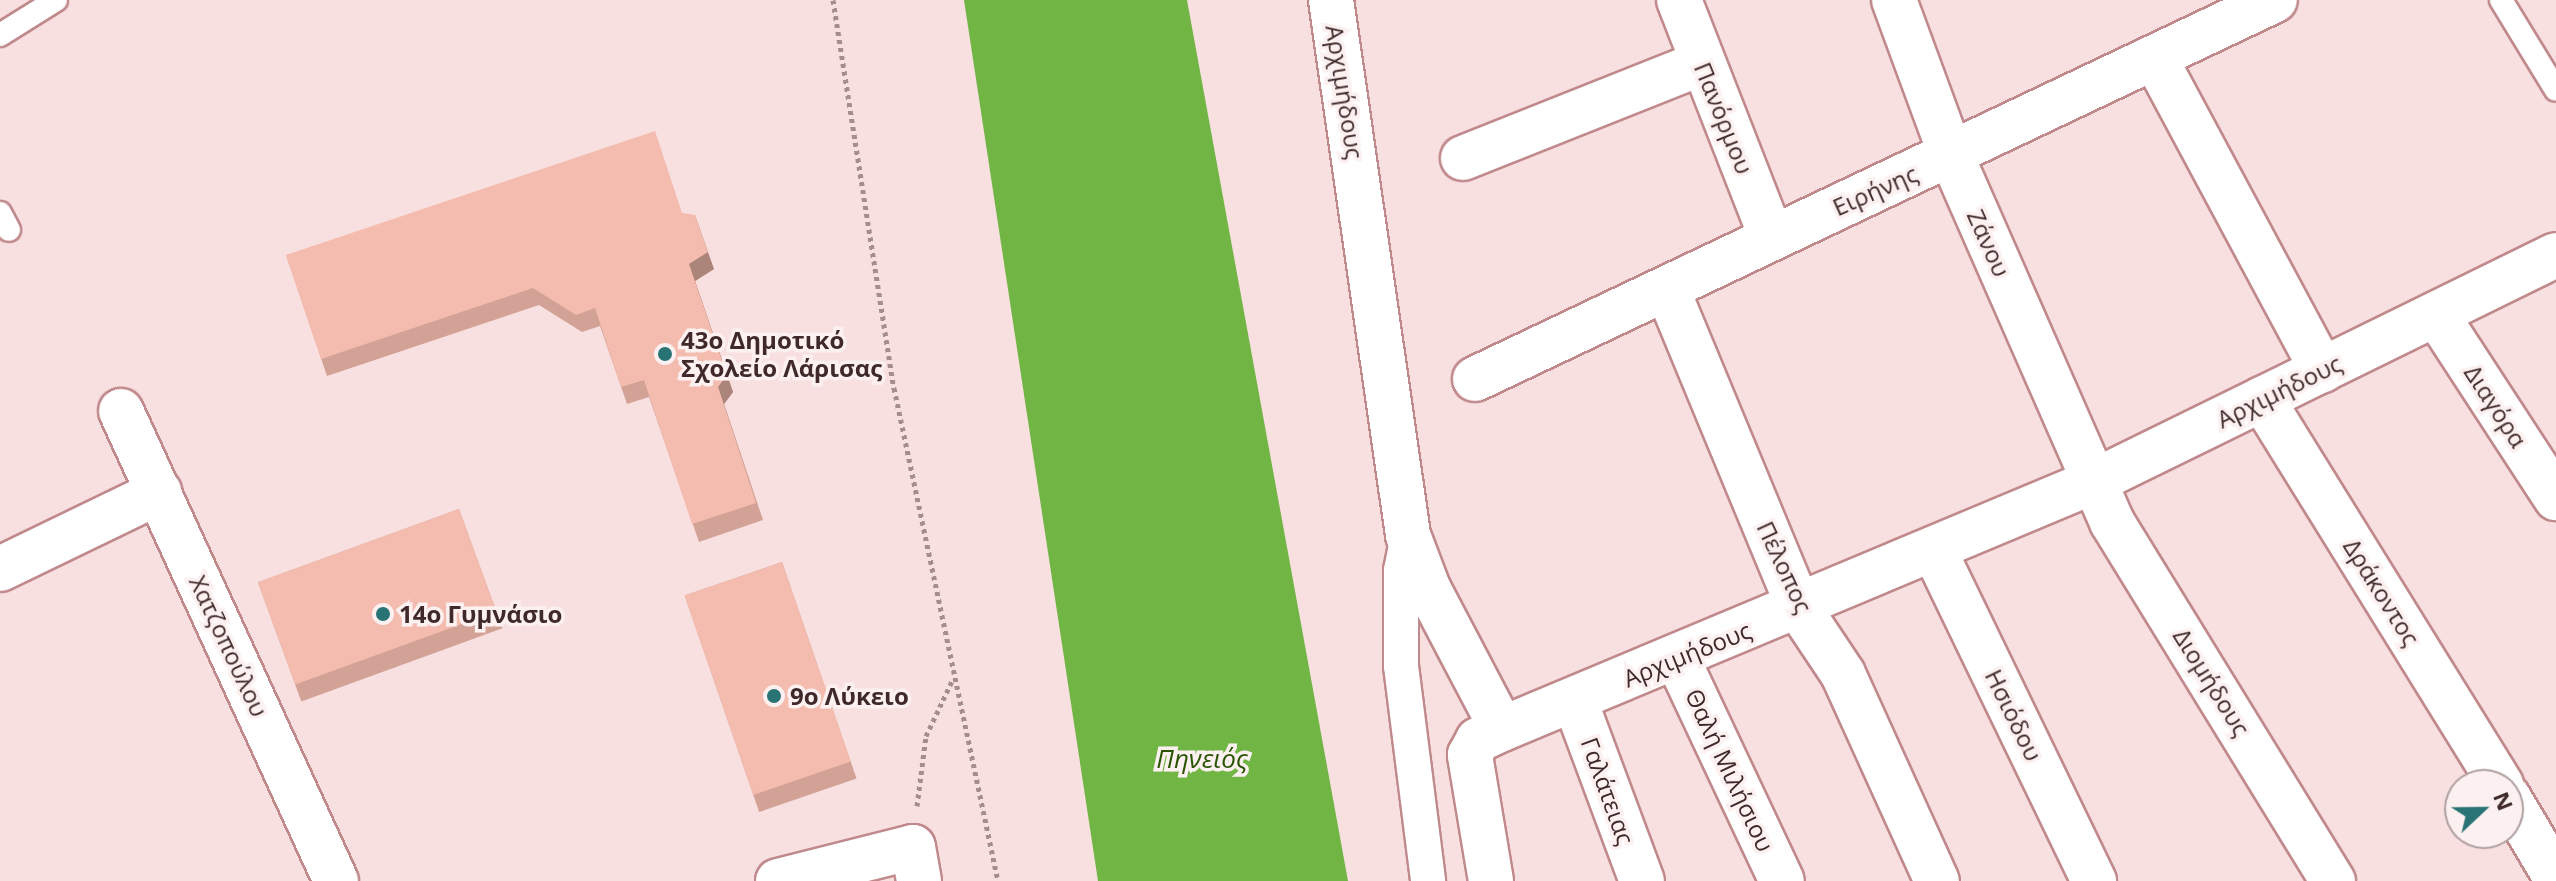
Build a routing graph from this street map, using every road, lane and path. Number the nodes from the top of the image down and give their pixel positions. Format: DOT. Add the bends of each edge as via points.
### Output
graph roads {
  1 [pos="56,0"];
  2 [pos="833,0"];
  3 [pos="1331,0"];
  4 [pos="1679,0"];
  5 [pos="1894,0"];
  6 [pos="2275,0"];
  7 [pos="2501,0"];
  8 [pos="0,35"];
  9 [pos="2156,60"];
  10 [pos="1702,63"];
  11 [pos="2556,90"];
  12 [pos="1951,155"];
  13 [pos="1463,158"];
  14 [pos="1771,236"];
  15 [pos="2556,255"];
  16 [pos="1667,289"];
  17 [pos="2436,314"];
  18 [pos="2322,370"];
  19 [pos="1475,379"];
  20 [pos="2262,399"];
  21 [pos="121,411"];
  22 [pos="2097,480"];
  23 [pos="159,492"];
  24 [pos="2556,498"];
  25 [pos="1408,535"];
  26 [pos="1934,550"];
  27 [pos="0,569"];
  28 [pos="1799,608"];
  29 [pos="1677,658"];
  30 [pos="954,677"];
  31 [pos="1575,701"];
  32 [pos="1502,729"];
  33 [pos="2491,769"];
  34 [pos="2524,824"];
  35 [pos="916,864"];
  36 [pos="2556,878"];
  37 [pos="336,881"];
  38 [pos="778,881"];
  39 [pos="998,881"];
  40 [pos="1428,881"];
  41 [pos="1491,881"];
  42 [pos="1642,881"];
  43 [pos="1782,881"];
  44 [pos="1937,881"];
  45 [pos="2094,881"];
  46 [pos="2333,881"];
  1 -- 8 [label="lane"];
  2 -- 30 [label="path" via="894,388"];
  3 -- 25 [label="street, Αρχιμήδους"];
  4 -- 10 [label="street, Πανόρμου"];
  5 -- 12 [label="street, Ζάνου"];
  6 -- 9 [label="street, Ειρήνης"];
  7 -- 11 [label="lane"];
  9 -- 12 [label="street, Ειρήνης"];
  9 -- 18 [label="street"];
  10 -- 13 [label="street"];
  10 -- 14 [label="street, Πανόρμου"];
  12 -- 14 [label="street, Ειρήνης"];
  12 -- 22 [label="street, Ζάνου"];
  14 -- 16 [label="street, Ειρήνης"];
  15 -- 17 [label="street, Αρχιμήδους"];
  16 -- 19 [label="street, Ειρήνης"];
  16 -- 28 [label="street, Πέλοπος"];
  17 -- 18 [label="street, Αρχιμήδους"];
  17 -- 24 [label="street, Διαγόρα"];
  18 -- 20 [label="street, Αρχιμήδους"];
  20 -- 22 [label="street, Αρχιμήδους"];
  20 -- 33 [label="street, Δράκοντος"];
  21 -- 23 [label="street, Χατζοπούλου"];
  22 -- 26 [label="street, Αρχιμήδους"];
  22 -- 46 [label="street, Διομήδους" via="2130,553"];
  23 -- 27 [label="street"];
  23 -- 37 [label="street, Χατζοπούλου"];
  25 -- 32 [label="street, Αρχιμήδους" via="1428,588"];
  25 -- 40 [label="street" via="1401,570 1401,666"];
  26 -- 28 [label="street, Αρχιμήδους"];
  26 -- 45 [label="street, Ησιόδου"];
  28 -- 29 [label="street, Αρχιμήδους"];
  28 -- 44 [label="street, Πέλοπος" via="1843,674"];
  29 -- 31 [label="street, Αρχιμήδους"];
  29 -- 43 [label="street, Θαλή Μιλήσιου"];
  30 -- 35 [label="path" via="926,736"];
  30 -- 39 [label="path"];
  31 -- 32 [label="street, Αρχιμήδους"];
  31 -- 42 [label="street, Γαλάτειας"];
  32 -- 41 [label="street" via="1478,740 1470,755"];
  34 -- 36 [label="street"];
  35 -- 38 [label="street"];
}
